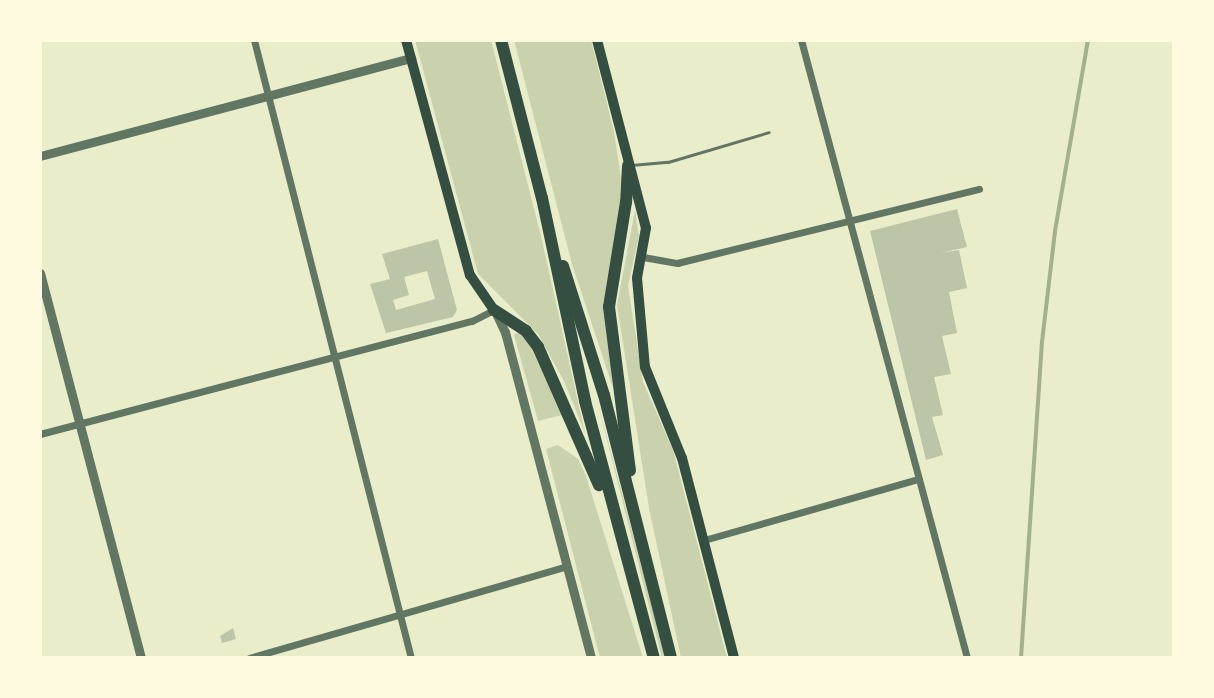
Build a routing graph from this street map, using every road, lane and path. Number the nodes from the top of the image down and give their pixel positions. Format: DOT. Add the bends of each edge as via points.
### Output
graph roads {
  1 [pos="254,40"];
  2 [pos="406,40"];
  3 [pos="501,40"];
  4 [pos="597,40"];
  5 [pos="801,40"];
  6 [pos="411,58"];
  7 [pos="269,96"];
  8 [pos="769,132"];
  9 [pos="40,156"];
  10 [pos="628,166"];
  11 [pos="979,189"];
  12 [pos="542,198"];
  13 [pos="850,221"];
  14 [pos="643,257"];
  15 [pos="40,273"];
  16 [pos="494,310"];
  17 [pos="336,354"];
  18 [pos="80,424"];
  19 [pos="40,434"];
  20 [pos="918,479"];
  21 [pos="637,526"];
  22 [pos="618,532"];
  23 [pos="704,540"];
  24 [pos="567,566"];
  25 [pos="399,614"];
  26 [pos="141,658"];
  27 [pos="249,658"];
  28 [pos="411,658"];
  29 [pos="591,658"];
  30 [pos="654,658"];
  31 [pos="671,658"];
  32 [pos="734,658"];
  33 [pos="967,658"];
  1 -- 7 [label="street"];
  2 -- 6 [label="main road"];
  3 -- 12 [label="highway"];
  4 -- 10 [label="main road"];
  5 -- 13 [label="street"];
  6 -- 7 [label="street"];
  6 -- 16 [label="main road" via="470,275"];
  7 -- 9 [label="street"];
  7 -- 17 [label="street"];
  8 -- 10 [label="lane" via="668,162"];
  10 -- 14 [label="main road" via="645,221"];
  10 -- 21 [label="highway" via="609,307"];
  11 -- 13 [label="street"];
  12 -- 21 [label="highway" via="604,395"];
  12 -- 22 [label="highway"];
  13 -- 14 [label="street" via="677,263"];
  13 -- 20 [label="street"];
  14 -- 23 [label="main road" via="637,288 645,367 677,443"];
  15 -- 18 [label="street"];
  16 -- 17 [label="street" via="472,321"];
  16 -- 22 [label="highway" via="526,331 538,347"];
  16 -- 24 [label="street" via="505,332"];
  17 -- 18 [label="street"];
  17 -- 25 [label="street"];
  18 -- 19 [label="street"];
  18 -- 26 [label="street"];
  20 -- 23 [label="street"];
  20 -- 33 [label="street"];
  21 -- 31 [label="highway"];
  22 -- 30 [label="highway"];
  23 -- 32 [label="main road"];
  24 -- 25 [label="street"];
  24 -- 29 [label="street"];
  25 -- 27 [label="street"];
  25 -- 28 [label="street"];
}
